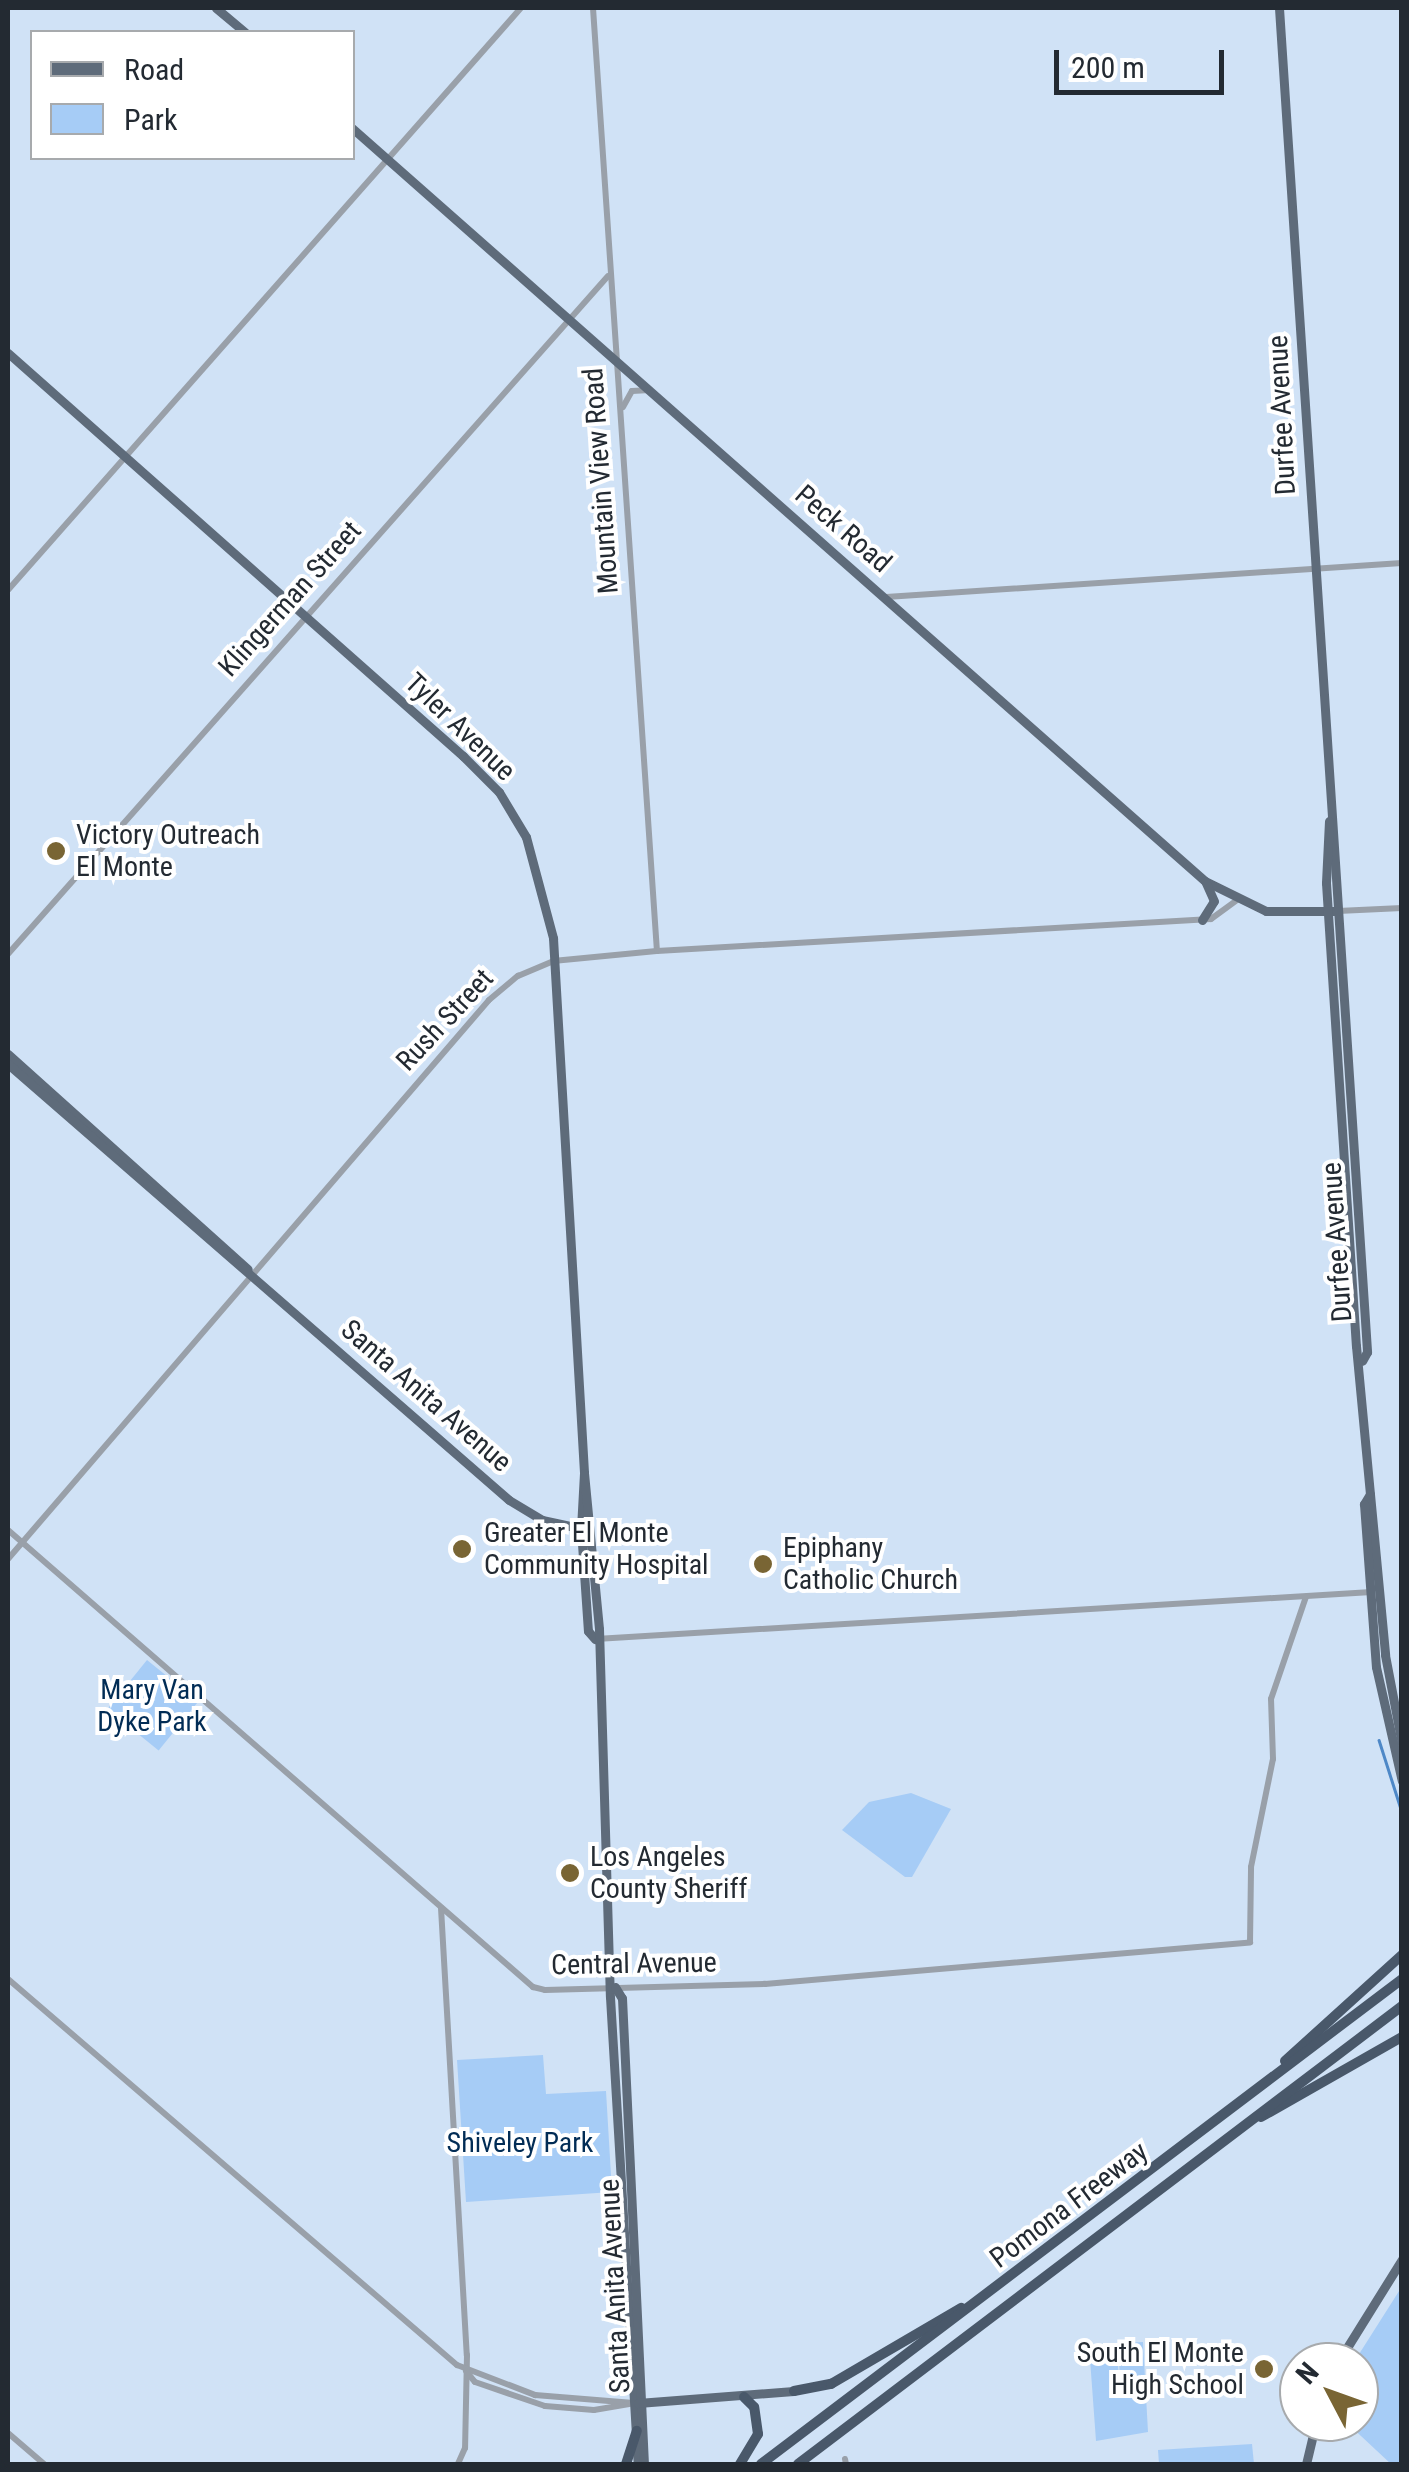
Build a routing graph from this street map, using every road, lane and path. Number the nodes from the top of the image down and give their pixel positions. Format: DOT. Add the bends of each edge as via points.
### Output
graph roads {
  1 [pos="216,8"];
  2 [pos="522,8"];
  3 [pos="593,8"];
  4 [pos="1280,8"];
  5 [pos="243,30"];
  6 [pos="355,131"];
  7 [pos="387,158"];
  8 [pos="608,276"];
  9 [pos="568,317"];
  10 [pos="8,353"];
  11 [pos="615,359"];
  12 [pos="651,390"];
  13 [pos="620,418"];
  14 [pos="125,457"];
  15 [pos="1402,564"];
  16 [pos="1314,570"];
  17 [pos="8,590"];
  18 [pos="886,597"];
  19 [pos="305,617"];
  20 [pos="1205,880"];
  21 [pos="1237,900"];
  22 [pos="1402,908"];
  23 [pos="1333,911"];
  24 [pos="1202,920"];
  25 [pos="657,951"];
  26 [pos="8,954"];
  27 [pos="553,961"];
  28 [pos="8,1054"];
  29 [pos="8,1064"];
  30 [pos="252,1275"];
  31 [pos="586,1529"];
  32 [pos="8,1530"];
  33 [pos="21,1542"];
  34 [pos="8,1559"];
  35 [pos="1375,1592"];
  36 [pos="1306,1597"];
  37 [pos="594,1640"];
  38 [pos="1402,1744"];
  39 [pos="1402,1781"];
  40 [pos="441,1906"];
  41 [pos="1402,1954"];
  42 [pos="8,1979"];
  43 [pos="1402,1979"];
  44 [pos="614,1987"];
  45 [pos="1402,2006"];
  46 [pos="1402,2037"];
  47 [pos="1232,2109"];
  48 [pos="1250,2121"];
  49 [pos="1402,2259"];
  50 [pos="976,2302"];
  51 [pos="1350,2342"];
  52 [pos="466,2370"];
  53 [pos="794,2391"];
  54 [pos="744,2397"];
  55 [pos="640,2403"];
  56 [pos="8,2432"];
  57 [pos="638,2432"];
  58 [pos="44,2464"];
  59 [pos="458,2464"];
  60 [pos="626,2464"];
  61 [pos="641,2464"];
  62 [pos="740,2464"];
  63 [pos="762,2464"];
  64 [pos="801,2464"];
  1 -- 5 [label="main road"];
  2 -- 7 [label="street"];
  3 -- 8 [label="street, Mountain View Road"];
  4 -- 16 [label="main road, Durfee Avenue"];
  6 -- 7 [label="main road, Peck Road"];
  7 -- 9 [label="main road, Peck Road"];
  7 -- 14 [label="street"];
  8 -- 9 [label="street, Klingerman Street"];
  8 -- 11 [label="street, Mountain View Road"];
  9 -- 11 [label="main road, Peck Road"];
  9 -- 19 [label="street, Klingerman Street"];
  10 -- 14 [label="main road, Tyler Avenue"];
  11 -- 12 [label="main road, Peck Road"];
  11 -- 13 [label="street, Mountain View Road"];
  12 -- 13 [label="street" via="628,394"];
  12 -- 18 [label="main road, Peck Road"];
  13 -- 25 [label="street, Mountain View Road"];
  14 -- 17 [label="street"];
  14 -- 19 [label="main road, Tyler Avenue"];
  15 -- 16 [label="street"];
  16 -- 18 [label="street"];
  16 -- 23 [label="main road, Durfee Avenue"];
  18 -- 20 [label="main road, Peck Road"];
  19 -- 26 [label="street, Klingerman Street"];
  19 -- 27 [label="main road, Tyler Avenue" via="463,756 508,805 547,898"];
  20 -- 21 [label="main road, Peck Road"];
  20 -- 24 [label="main road" via="1214,901"];
  21 -- 23 [label="main road, Peck Road" via="1278,913"];
  21 -- 24 [label="street, Rush Street" via="1227,913"];
  22 -- 23 [label="street"];
  23 -- 35 [label="main road, Durfee Avenue" via="1356,1346 1371,1493 1364,1504"];
  24 -- 25 [label="street, Rush Street"];
  25 -- 27 [label="street, Rush Street"];
  27 -- 30 [label="street, Rush Street" via="518,976 489,1000"];
  27 -- 31 [label="main road, Tyler Avenue"];
  28 -- 30 [label="main road, Santa Anita Avenue"];
  29 -- 30 [label="main road, Santa Anita Avenue"];
  30 -- 31 [label="main road, Santa Anita Avenue" via="509,1500 542,1520"];
  30 -- 33 [label="street, Rush Street"];
  31 -- 37 [label="main road, Santa Anita Avenue"];
  32 -- 33 [label="street, Central Avenue"];
  33 -- 34 [label="street, Rush Street"];
  33 -- 40 [label="street, Central Avenue"];
  35 -- 36 [label="street"];
  35 -- 38 [label="main road"];
  35 -- 39 [label="main road" via="1380,1704"];
  36 -- 37 [label="street"];
  36 -- 44 [label="street, Central Avenue" via="1271,1699 1273,1759 1251,1867 1250,1942 810,1981"];
  37 -- 44 [label="main road, Santa Anita Avenue"];
  40 -- 44 [label="street, Central Avenue" via="537,1988"];
  40 -- 52 [label="street"];
  41 -- 47 [label="highway"];
  42 -- 52 [label="street"];
  43 -- 47 [label="highway, Pomona Freeway"];
  44 -- 55 [label="main road, Santa Anita Avenue"];
  45 -- 48 [label="highway, Pomona Freeway"];
  46 -- 48 [label="highway" via="1279,2111"];
  47 -- 50 [label="highway, Pomona Freeway"];
  48 -- 64 [label="highway, Pomona Freeway"];
  49 -- 51 [label="main road"];
  50 -- 53 [label="highway" via="831,2384"];
  50 -- 63 [label="highway, Pomona Freeway"];
  52 -- 55 [label="street" via="475,2382 526,2402"];
  52 -- 59 [label="street" via="465,2448"];
  53 -- 54 [label="main road"];
  54 -- 55 [label="main road"];
  54 -- 62 [label="highway" via="754,2407 758,2434"];
  55 -- 57 [label="main road, Santa Anita Avenue"];
  55 -- 61 [label="main road, Santa Anita Avenue"];
  56 -- 58 [label="street"];
  57 -- 60 [label="highway"];
  57 -- 61 [label="main road, Santa Anita Avenue"];
}
